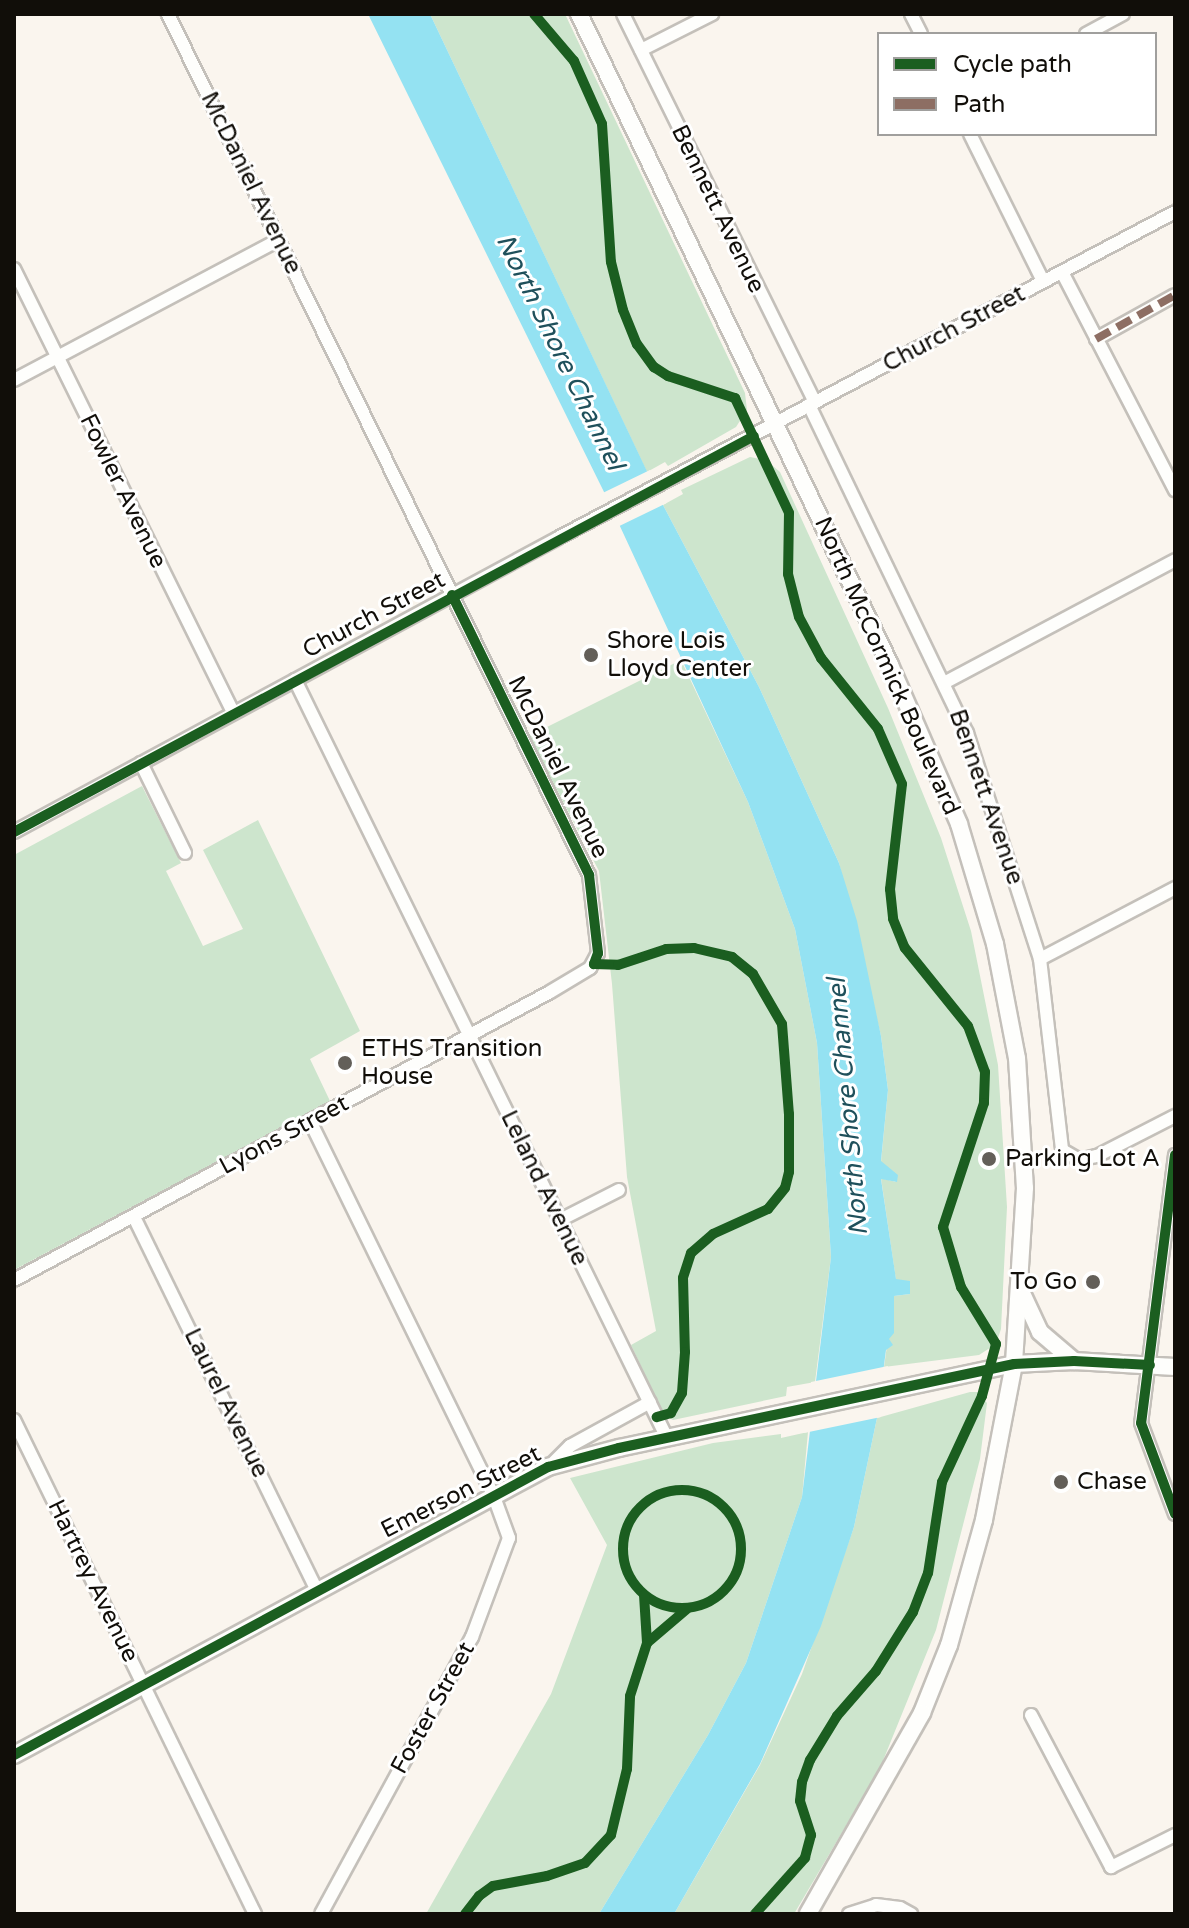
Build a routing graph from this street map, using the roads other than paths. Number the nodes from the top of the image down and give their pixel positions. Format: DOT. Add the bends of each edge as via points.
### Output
graph roads {
  1 [pos="168,14"];
  2 [pos="579,14"];
  3 [pos="623,14"];
  4 [pos="712,14"];
  5 [pos="911,14"];
  6 [pos="1123,14"];
  7 [pos="920,32"];
  8 [pos="1090,32"];
  9 [pos="641,50"];
  10 [pos="971,136"];
  11 [pos="1175,212"];
  12 [pos="278,240"];
  13 [pos="14,269"];
  14 [pos="1062,272"];
  15 [pos="1043,281"];
  16 [pos="1175,295"];
  17 [pos="1096,339"];
  18 [pos="57,357"];
  19 [pos="14,380"];
  20 [pos="812,404"];
  21 [pos="776,424"];
  22 [pos="1175,490"];
  23 [pos="1175,560"];
  24 [pos="452,595"];
  25 [pos="295,680"];
  26 [pos="944,683"];
  27 [pos="233,713"];
  28 [pos="141,763"];
  29 [pos="14,832"];
  30 [pos="185,853"];
  31 [pos="1175,888"];
  32 [pos="1040,959"];
  33 [pos="594,964"];
  34 [pos="470,1036"];
  35 [pos="1175,1116"];
  36 [pos="310,1121"];
  37 [pos="1175,1155"];
  38 [pos="619,1190"];
  39 [pos="134,1217"];
  40 [pos="560,1220"];
  41 [pos="14,1280"];
  42 [pos="1018,1284"];
  43 [pos="1074,1361"];
  44 [pos="1014,1364"];
  45 [pos="1150,1365"];
  46 [pos="1175,1367"];
  47 [pos="650,1402"];
  48 [pos="14,1420"];
  49 [pos="667,1438"];
  50 [pos="548,1467"];
  51 [pos="493,1494"];
  52 [pos="1175,1514"];
  53 [pos="317,1590"];
  54 [pos="143,1684"];
  55 [pos="1031,1715"];
  56 [pos="14,1755"];
  57 [pos="1175,1835"];
  58 [pos="255,1914"];
  59 [pos="321,1914"];
  60 [pos="808,1914"];
  61 [pos="849,1914"];
  62 [pos="911,1914"];
  1 -- 12 [label="street, McDaniel Avenue"];
  2 -- 21 [label="main road, North McCormick Boulevard"];
  3 -- 9 [label="street, Bennett Avenue"];
  4 -- 9 [label="street"];
  5 -- 7 [label="street"];
  6 -- 8 [label="street"];
  9 -- 20 [label="street, Bennett Avenue"];
  10 -- 15 [label="street"];
  11 -- 14 [label="street, Church Street"];
  12 -- 18 [label="street"];
  12 -- 24 [label="street, McDaniel Avenue"];
  13 -- 18 [label="street, Fowler Avenue"];
  14 -- 15 [label="street, Church Street"];
  14 -- 17 [label="street"];
  15 -- 20 [label="street, Church Street"];
  16 -- 17 [label="street"];
  17 -- 22 [label="street"];
  18 -- 19 [label="street"];
  18 -- 27 [label="street, Fowler Avenue"];
  20 -- 21 [label="street, Church Street"];
  20 -- 26 [label="street, Bennett Avenue"];
  21 -- 24 [label="street, Church Street"];
  21 -- 42 [label="main road, North McCormick Boulevard" via="959,824 995,944 1021,1103 1025,1188"];
  23 -- 26 [label="street"];
  24 -- 25 [label="street, Church Street"];
  24 -- 33 [label="street, McDaniel Avenue" via="589,875 598,953"];
  25 -- 27 [label="street, Church Street"];
  25 -- 34 [label="street, Leland Avenue"];
  26 -- 32 [label="street, Bennett Avenue" via="967,733"];
  27 -- 28 [label="street, Church Street"];
  28 -- 29 [label="street, Church Street"];
  28 -- 30 [label="street"];
  31 -- 32 [label="street"];
  32 -- 35 [label="street, Bennett Avenue" via="1062,1150 1079,1160 1097,1156"];
  33 -- 34 [label="street, Lyons Street"];
  34 -- 36 [label="street, Lyons Street"];
  34 -- 40 [label="street, Leland Avenue"];
  36 -- 39 [label="street, Lyons Street"];
  36 -- 51 [label="street, Foster Street"];
  37 -- 45 [label="street"];
  38 -- 40 [label="street"];
  39 -- 41 [label="street, Lyons Street"];
  39 -- 53 [label="street, Laurel Avenue"];
  40 -- 47 [label="street, Leland Avenue"];
  42 -- 43 [label="main road" via="1040,1332"];
  42 -- 44 [label="main road, North McCormick Boulevard"];
  43 -- 44 [label="main road, Emerson Street"];
  43 -- 45 [label="main road, Emerson Street"];
  44 -- 49 [label="main road, Emerson Street"];
  44 -- 60 [label="main road, North McCormick Boulevard" via="984,1520 949,1645 900,1758"];
  45 -- 46 [label="main road, Emerson Street"];
  45 -- 52 [label="street" via="1141,1423"];
  47 -- 49 [label="street, Leland Avenue"];
  47 -- 50 [label="street, Emerson Street" via="570,1446"];
  48 -- 54 [label="street, Hartrey Avenue"];
  49 -- 50 [label="main road, Emerson Street"];
  50 -- 51 [label="main road, Emerson Street"];
  51 -- 53 [label="main road, Emerson Street"];
  51 -- 59 [label="street, Foster Street" via="509,1538 472,1637"];
  53 -- 54 [label="main road, Emerson Street"];
  54 -- 56 [label="main road, Emerson Street"];
  54 -- 58 [label="street, Hartrey Avenue"];
  55 -- 57 [label="street" via="1111,1867"];
  61 -- 62 [label="street" via="876,1905"];
}
